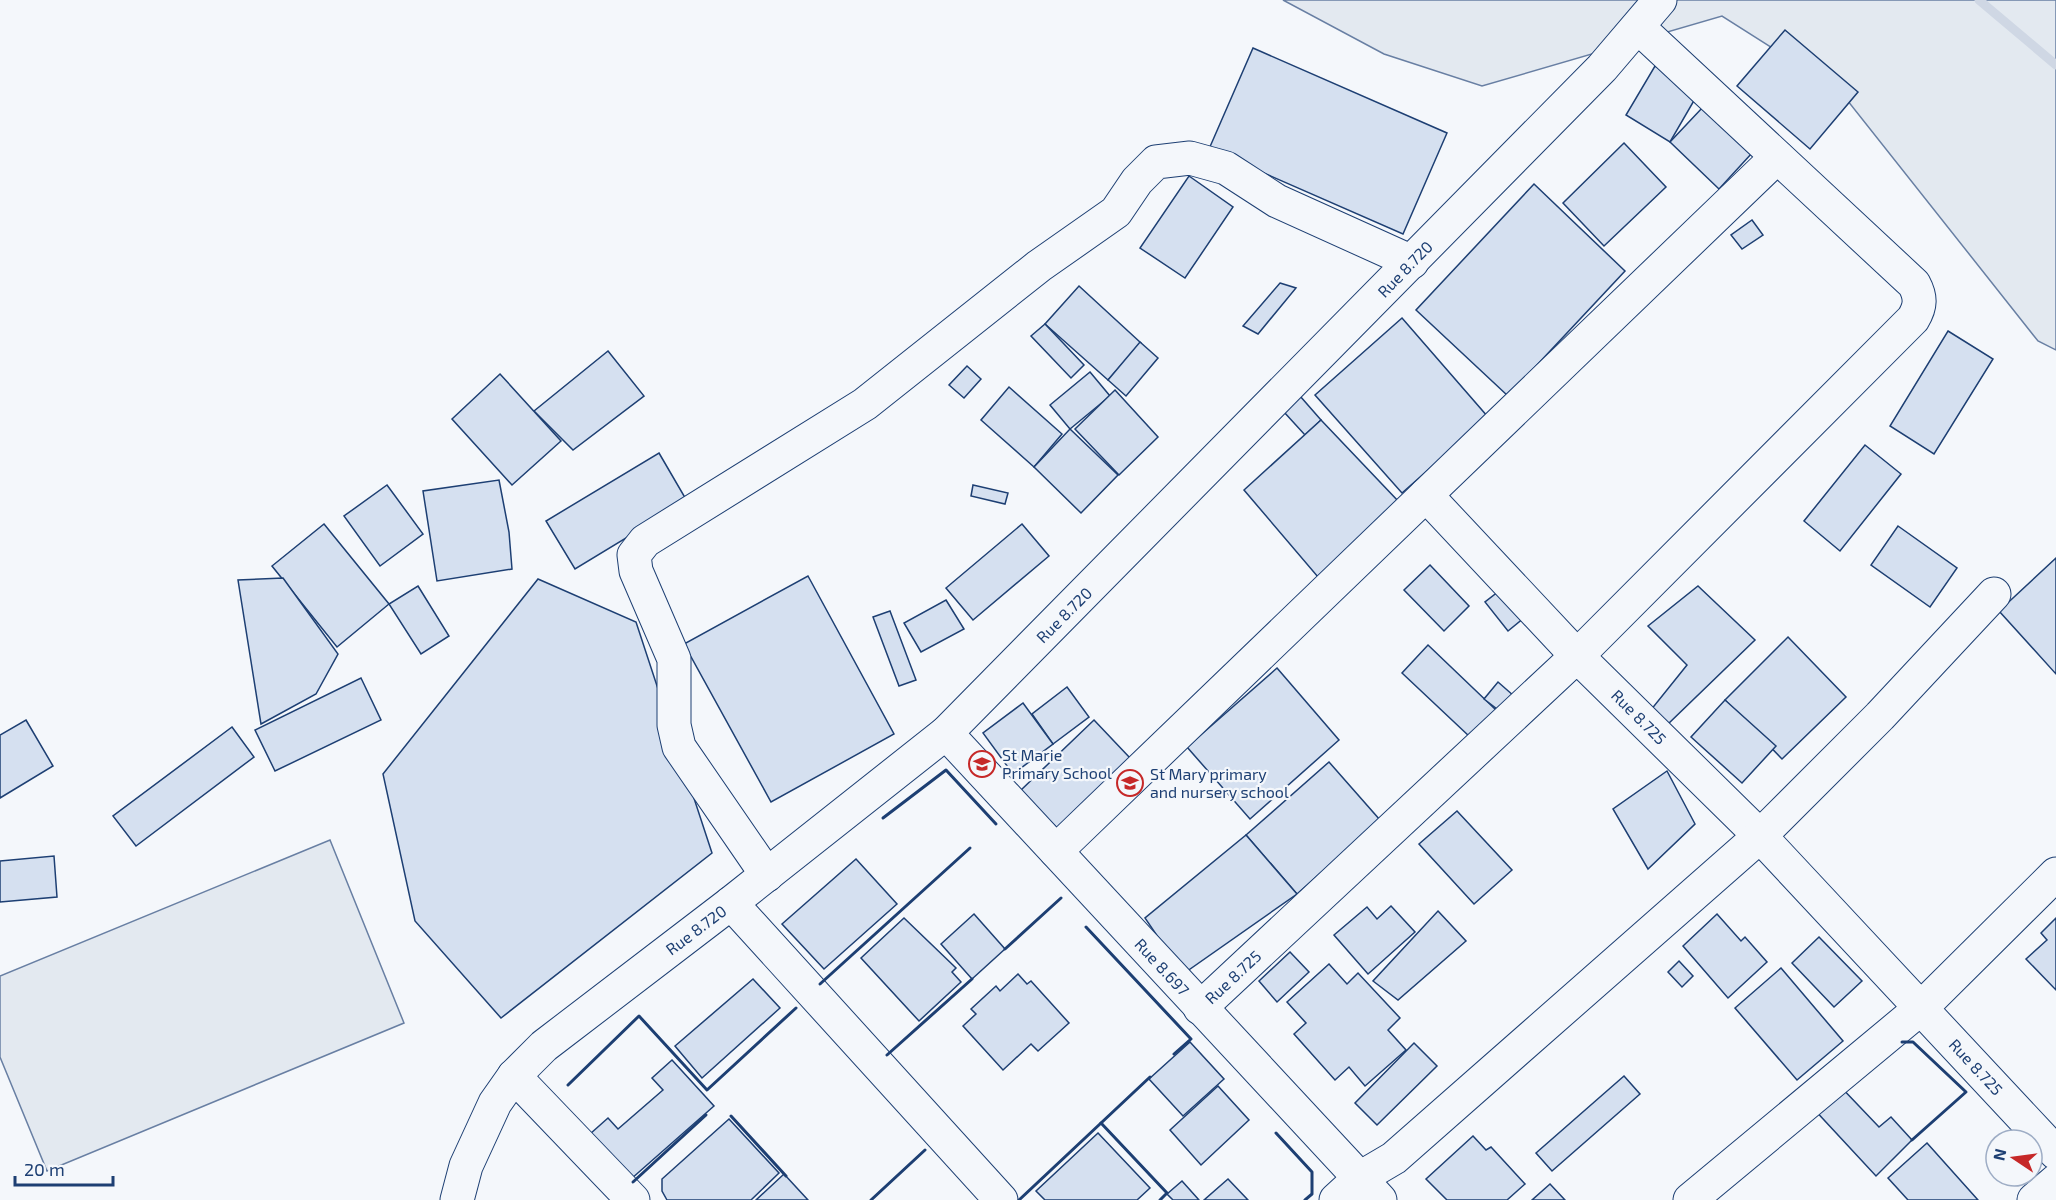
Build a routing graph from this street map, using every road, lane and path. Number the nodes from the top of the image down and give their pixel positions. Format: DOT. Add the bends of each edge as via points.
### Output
graph roads {
  1 [pos="1660,0"];
  2 [pos="1638,27"];
  3 [pos="1777,157"];
  4 [pos="1412,262"];
  5 [pos="1426,495"];
  6 [pos="1994,594"];
  7 [pos="1577,656"];
  8 [pos="946,734"];
  9 [pos="1760,836"];
  10 [pos="1056,851"];
  11 [pos="2056,874"];
  12 [pos="767,875"];
  13 [pos="731,903"];
  14 [pos="1200,1008"];
  15 [pos="1921,1008"];
  16 [pos="514,1076"];
  17 [pos="2056,1153"];
  18 [pos="2056,1181"];
  19 [pos="1370,1189"];
  20 [pos="457,1200"];
  21 [pos="633,1200"];
  22 [pos="1001,1200"];
  23 [pos="1336,1200"];
  24 [pos="1690,1200"];
  25 [pos="2034,1200"];
  1 -- 2 [label="street, Rue 8.720"];
  2 -- 3 [label="street"];
  2 -- 4 [label="street, Rue 8.720"];
  3 -- 5 [label="street"];
  3 -- 7 [label="street" via="1914,284 1920,296 1919,309"];
  4 -- 8 [label="street, Rue 8.720"];
  4 -- 12 [label="street" via="1277,201 1226,168 1190,158 1156,162 1116,212 1039,266 865,404 645,541 634,555 636,571 674,659 674,726 679,747"];
  5 -- 7 [label="street"];
  5 -- 10 [label="street"];
  6 -- 9 [label="street"];
  7 -- 9 [label="street, Rue 8.725"];
  7 -- 14 [label="street, Rue 8.725"];
  8 -- 10 [label="street, Rue 8.697"];
  8 -- 12 [label="street, Rue 8.720"];
  9 -- 15 [label="street, Rue 8.725"];
  9 -- 19 [label="street" via="1394,1158"];
  10 -- 14 [label="street, Rue 8.697"];
  11 -- 15 [label="street"];
  12 -- 13 [label="street, Rue 8.720"];
  13 -- 16 [label="street, Rue 8.720" via="544,1046"];
  13 -- 22 [label="street"];
  14 -- 19 [label="street, Rue 8.697"];
  15 -- 17 [label="street, Rue 8.725"];
  15 -- 24 [label="street"];
  16 -- 20 [label="street, Rue 8.720" via="481,1130"];
  16 -- 21 [label="street"];
  18 -- 25 [label="street"];
  19 -- 23 [label="street"];
}
